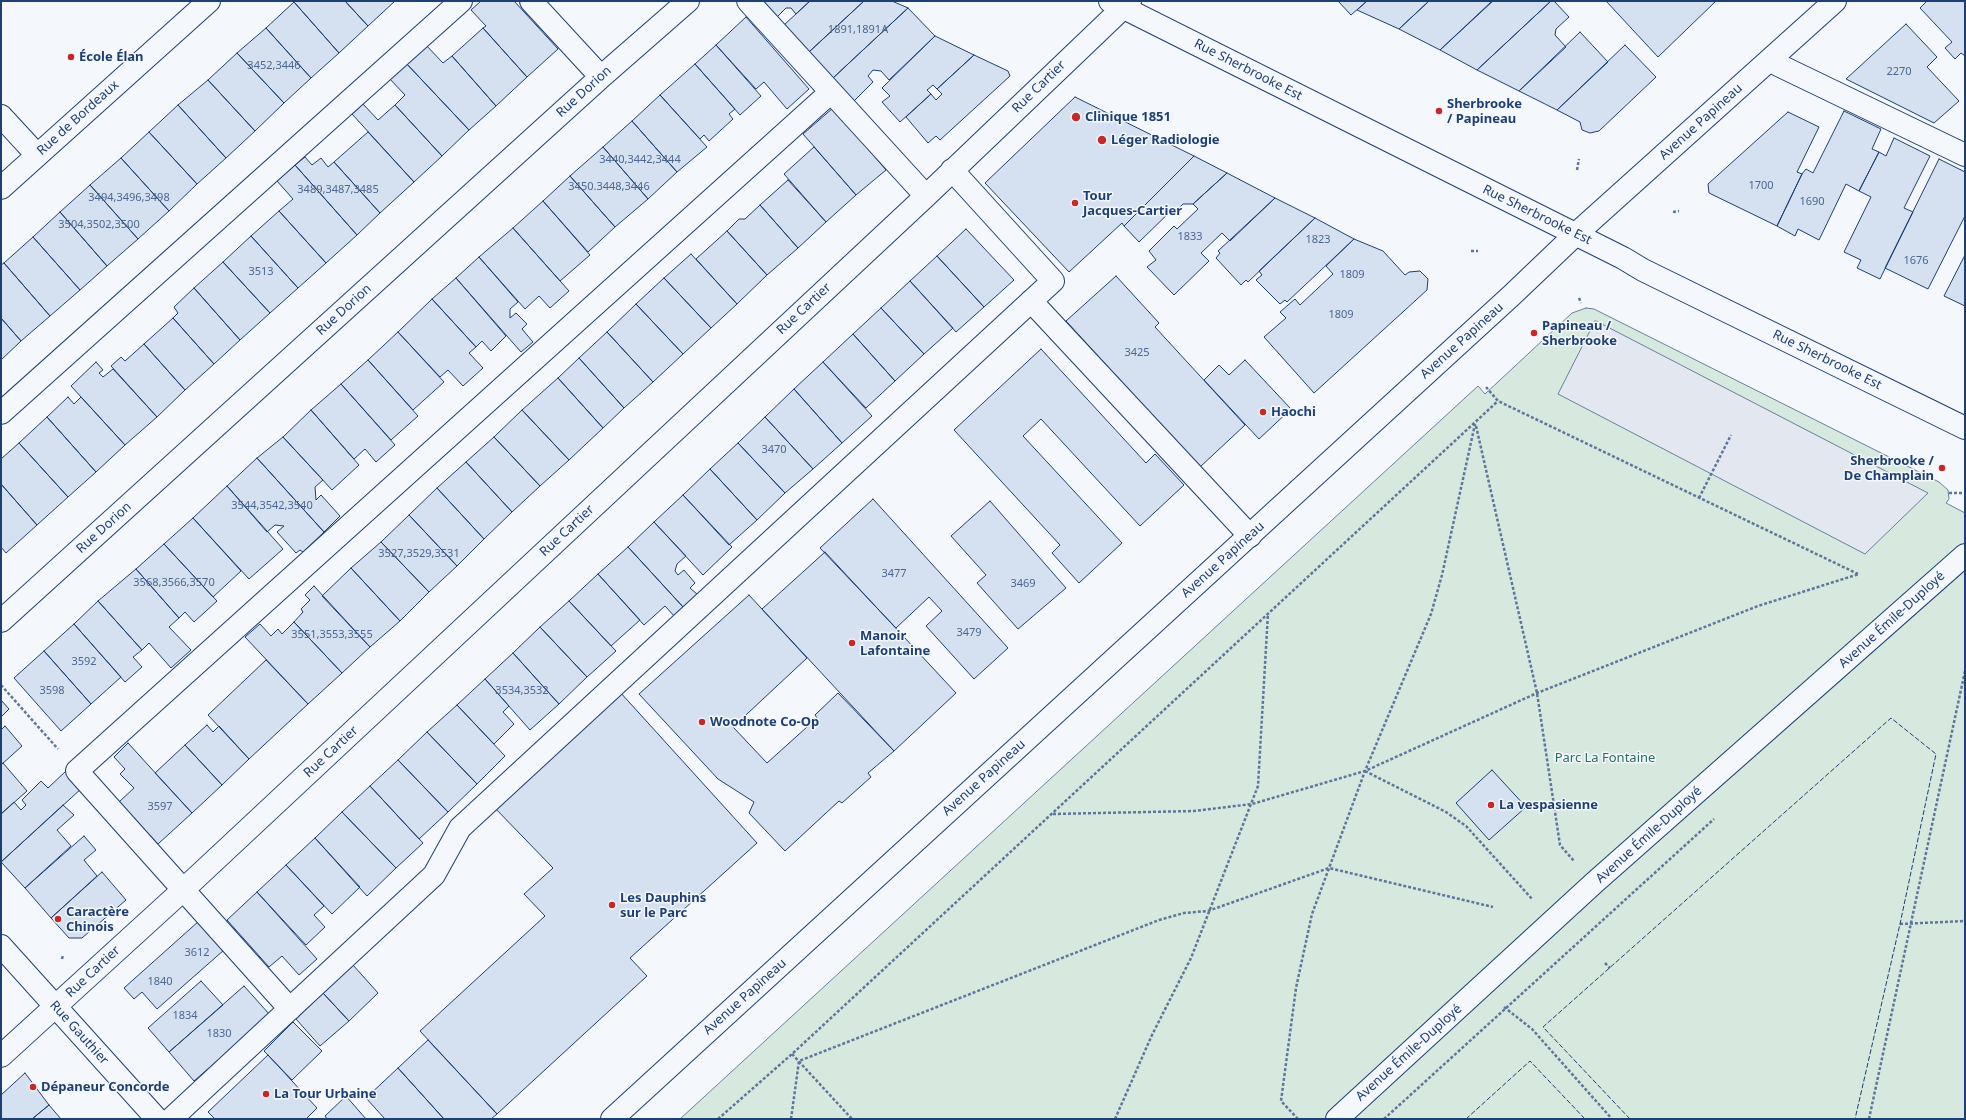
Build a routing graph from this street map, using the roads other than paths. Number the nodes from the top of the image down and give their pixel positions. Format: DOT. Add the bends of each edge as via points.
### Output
graph roads {
  1 [pos="209,1"];
  2 [pos="461,1"];
  3 [pos="531,1"];
  4 [pos="688,1"];
  5 [pos="748,1"];
  6 [pos="1835,1"];
  7 [pos="1121,3"];
  8 [pos="1770,61"];
  9 [pos="601,77"];
  10 [pos="831,92"];
  11 [pos="1,116"];
  12 [pos="37,155"];
  13 [pos="1965,155"];
  14 [pos="952,170"];
  15 [pos="1,188"];
  16 [pos="926,196"];
  17 [pos="1576,234"];
  18 [pos="1031,301"];
  19 [pos="1,414"];
  20 [pos="1965,428"];
  21 [pos="1250,536"];
  22 [pos="1963,557"];
  23 [pos="1,622"];
  24 [pos="183,890"];
  25 [pos="1,946"];
  26 [pos="56,1007"];
  27 [pos="290,1009"];
  28 [pos="1,1056"];
  29 [pos="157,1119"];
  30 [pos="171,1119"];
  31 [pos="612,1119"];
  32 [pos="1337,1119"];
  1 -- 12 [label="street, Rue de Bordeaux"];
  2 -- 19 [label="street"];
  3 -- 9 [label="street"];
  4 -- 9 [label="street, Rue Dorion"];
  5 -- 10 [label="street"];
  6 -- 8 [label="street, Avenue Papineau"];
  7 -- 14 [label="street, Rue Cartier"];
  7 -- 17 [label="street, Rue Sherbrooke Est"];
  8 -- 13 [label="street"];
  8 -- 17 [label="street, Avenue Papineau"];
  9 -- 23 [label="street, Rue Dorion"];
  10 -- 16 [label="street"];
  10 -- 24 [label="street" via="77,771"];
  11 -- 12 [label="street"];
  12 -- 15 [label="street, Rue de Bordeaux"];
  14 -- 16 [label="street, Rue Cartier"];
  14 -- 18 [label="street" via="1053,281"];
  16 -- 24 [label="street, Rue Cartier"];
  17 -- 20 [label="street, Rue Sherbrooke Est" via="1643,270"];
  17 -- 21 [label="street, Avenue Papineau"];
  18 -- 21 [label="street"];
  18 -- 27 [label="street" via="460,828 434,875"];
  21 -- 31 [label="street, Avenue Papineau"];
  22 -- 32 [label="street, Avenue Émile-Duployé" via="1594,883"];
  24 -- 26 [label="street, Rue Cartier"];
  24 -- 27 [label="street"];
  25 -- 26 [label="street, Rue Gauthier"];
  26 -- 28 [label="street, Rue Cartier"];
  26 -- 29 [label="street, Rue Gauthier"];
  27 -- 30 [label="street"];
}
